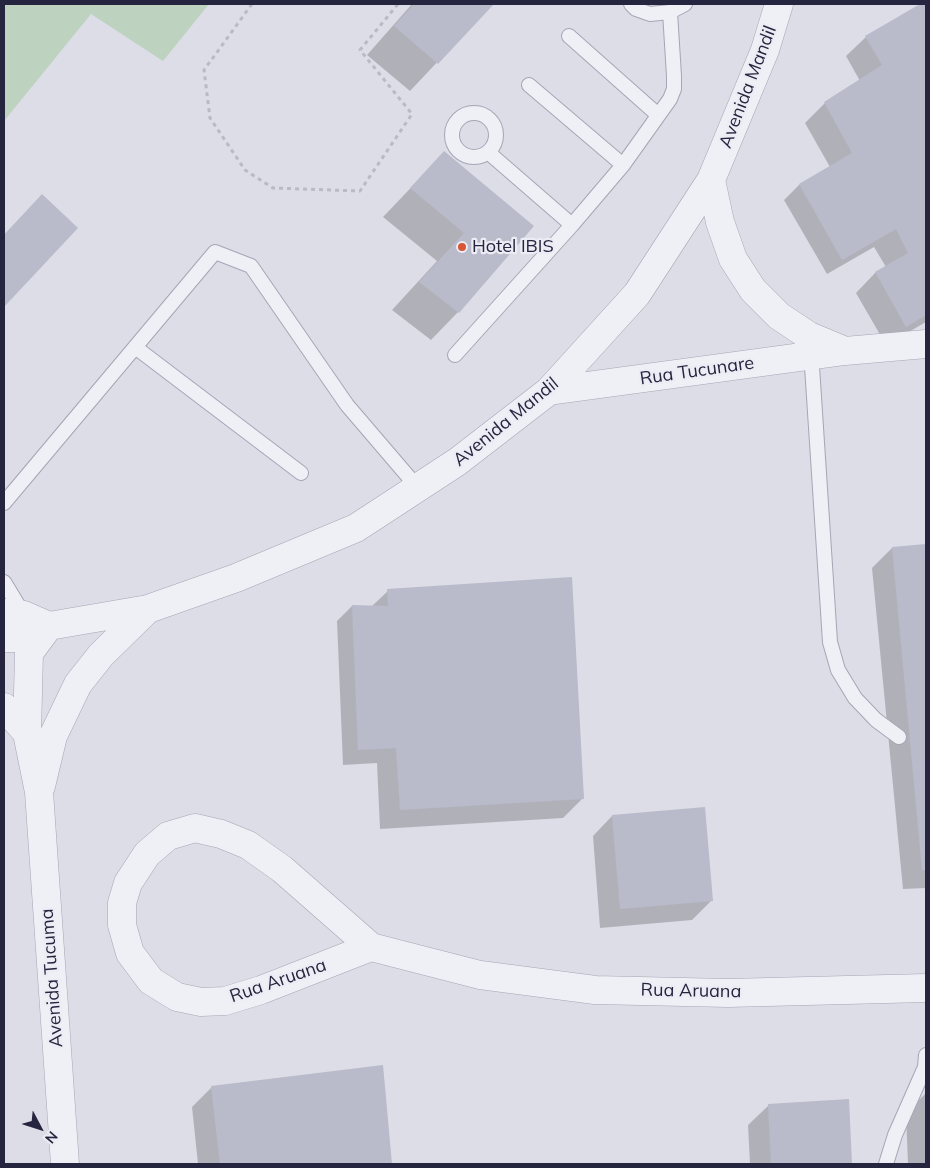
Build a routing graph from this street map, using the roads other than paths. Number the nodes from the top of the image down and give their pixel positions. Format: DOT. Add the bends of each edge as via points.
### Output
graph roads {
  1 [pos="631,4"];
  2 [pos="685,4"];
  3 [pos="779,4"];
  4 [pos="670,12"];
  5 [pos="568,36"];
  6 [pos="529,85"];
  7 [pos="658,115"];
  8 [pos="489,153"];
  9 [pos="623,165"];
  10 [pos="711,180"];
  11 [pos="572,225"];
  12 [pos="926,344"];
  13 [pos="810,346"];
  14 [pos="135,347"];
  15 [pos="455,355"];
  16 [pos="549,391"];
  17 [pos="301,474"];
  18 [pos="418,488"];
  19 [pos="4,503"];
  20 [pos="4,582"];
  21 [pos="148,609"];
  22 [pos="26,618"];
  23 [pos="4,638"];
  24 [pos="4,707"];
  25 [pos="27,733"];
  26 [pos="899,737"];
  27 [pos="39,792"];
  28 [pos="371,947"];
  29 [pos="926,988"];
  30 [pos="926,1055"];
  31 [pos="65,1164"];
  32 [pos="886,1164"];
  1 -- 4 [label="lane" via="650,14"];
  2 -- 4 [label="lane"];
  3 -- 10 [label="street, Avenida Mandil" via="765,50"];
  4 -- 7 [label="lane" via="674,89"];
  5 -- 7 [label="lane"];
  6 -- 9 [label="lane"];
  7 -- 9 [label="lane"];
  8 -- 11 [label="lane"];
  9 -- 11 [label="lane"];
  10 -- 13 [label="street" via="720,222 733,259 753,290"];
  10 -- 16 [label="street, Avenida Mandil" via="636,294"];
  11 -- 15 [label="lane"];
  12 -- 13 [label="street" via="845,351"];
  13 -- 16 [label="street, Rua Tucunare"];
  13 -- 26 [label="lane" via="830,642 838,670 855,698 876,720"];
  14 -- 17 [label="lane"];
  14 -- 18 [label="lane" via="215,252 251,266 347,405"];
  14 -- 19 [label="lane"];
  16 -- 18 [label="street, Avenida Mandil" via="458,462"];
  18 -- 21 [label="street, Avenida Mandil" via="356,528 236,578"];
  20 -- 22 [label="lane"];
  21 -- 22 [label="street, Avenida Mandil"];
  21 -- 27 [label="street, Avenida Tucuma" via="101,655 78,684 53,736"];
  22 -- 23 [label="street, Avenida Mandil" via="16,638"];
  22 -- 25 [label="street, Avenida Tucuma" via="29,653"];
  24 -- 25 [label="street, Avenida Tucuma"];
  25 -- 27 [label="street, Avenida Tucuma"];
  27 -- 31 [label="street, Avenida Tucuma"];
  28 -- 28 [label="street, Rua Aruana" via="282,869 248,845 195,828 168,836 147,854 128,883 122,903 122,925 130,953 151,981 177,997 200,1002 224,1001 261,990"];
  28 -- 29 [label="street, Rua Aruana" via="480,975 595,990 728,992"];
  30 -- 32 [label="lane" via="925,1066 894,1134"];
}
